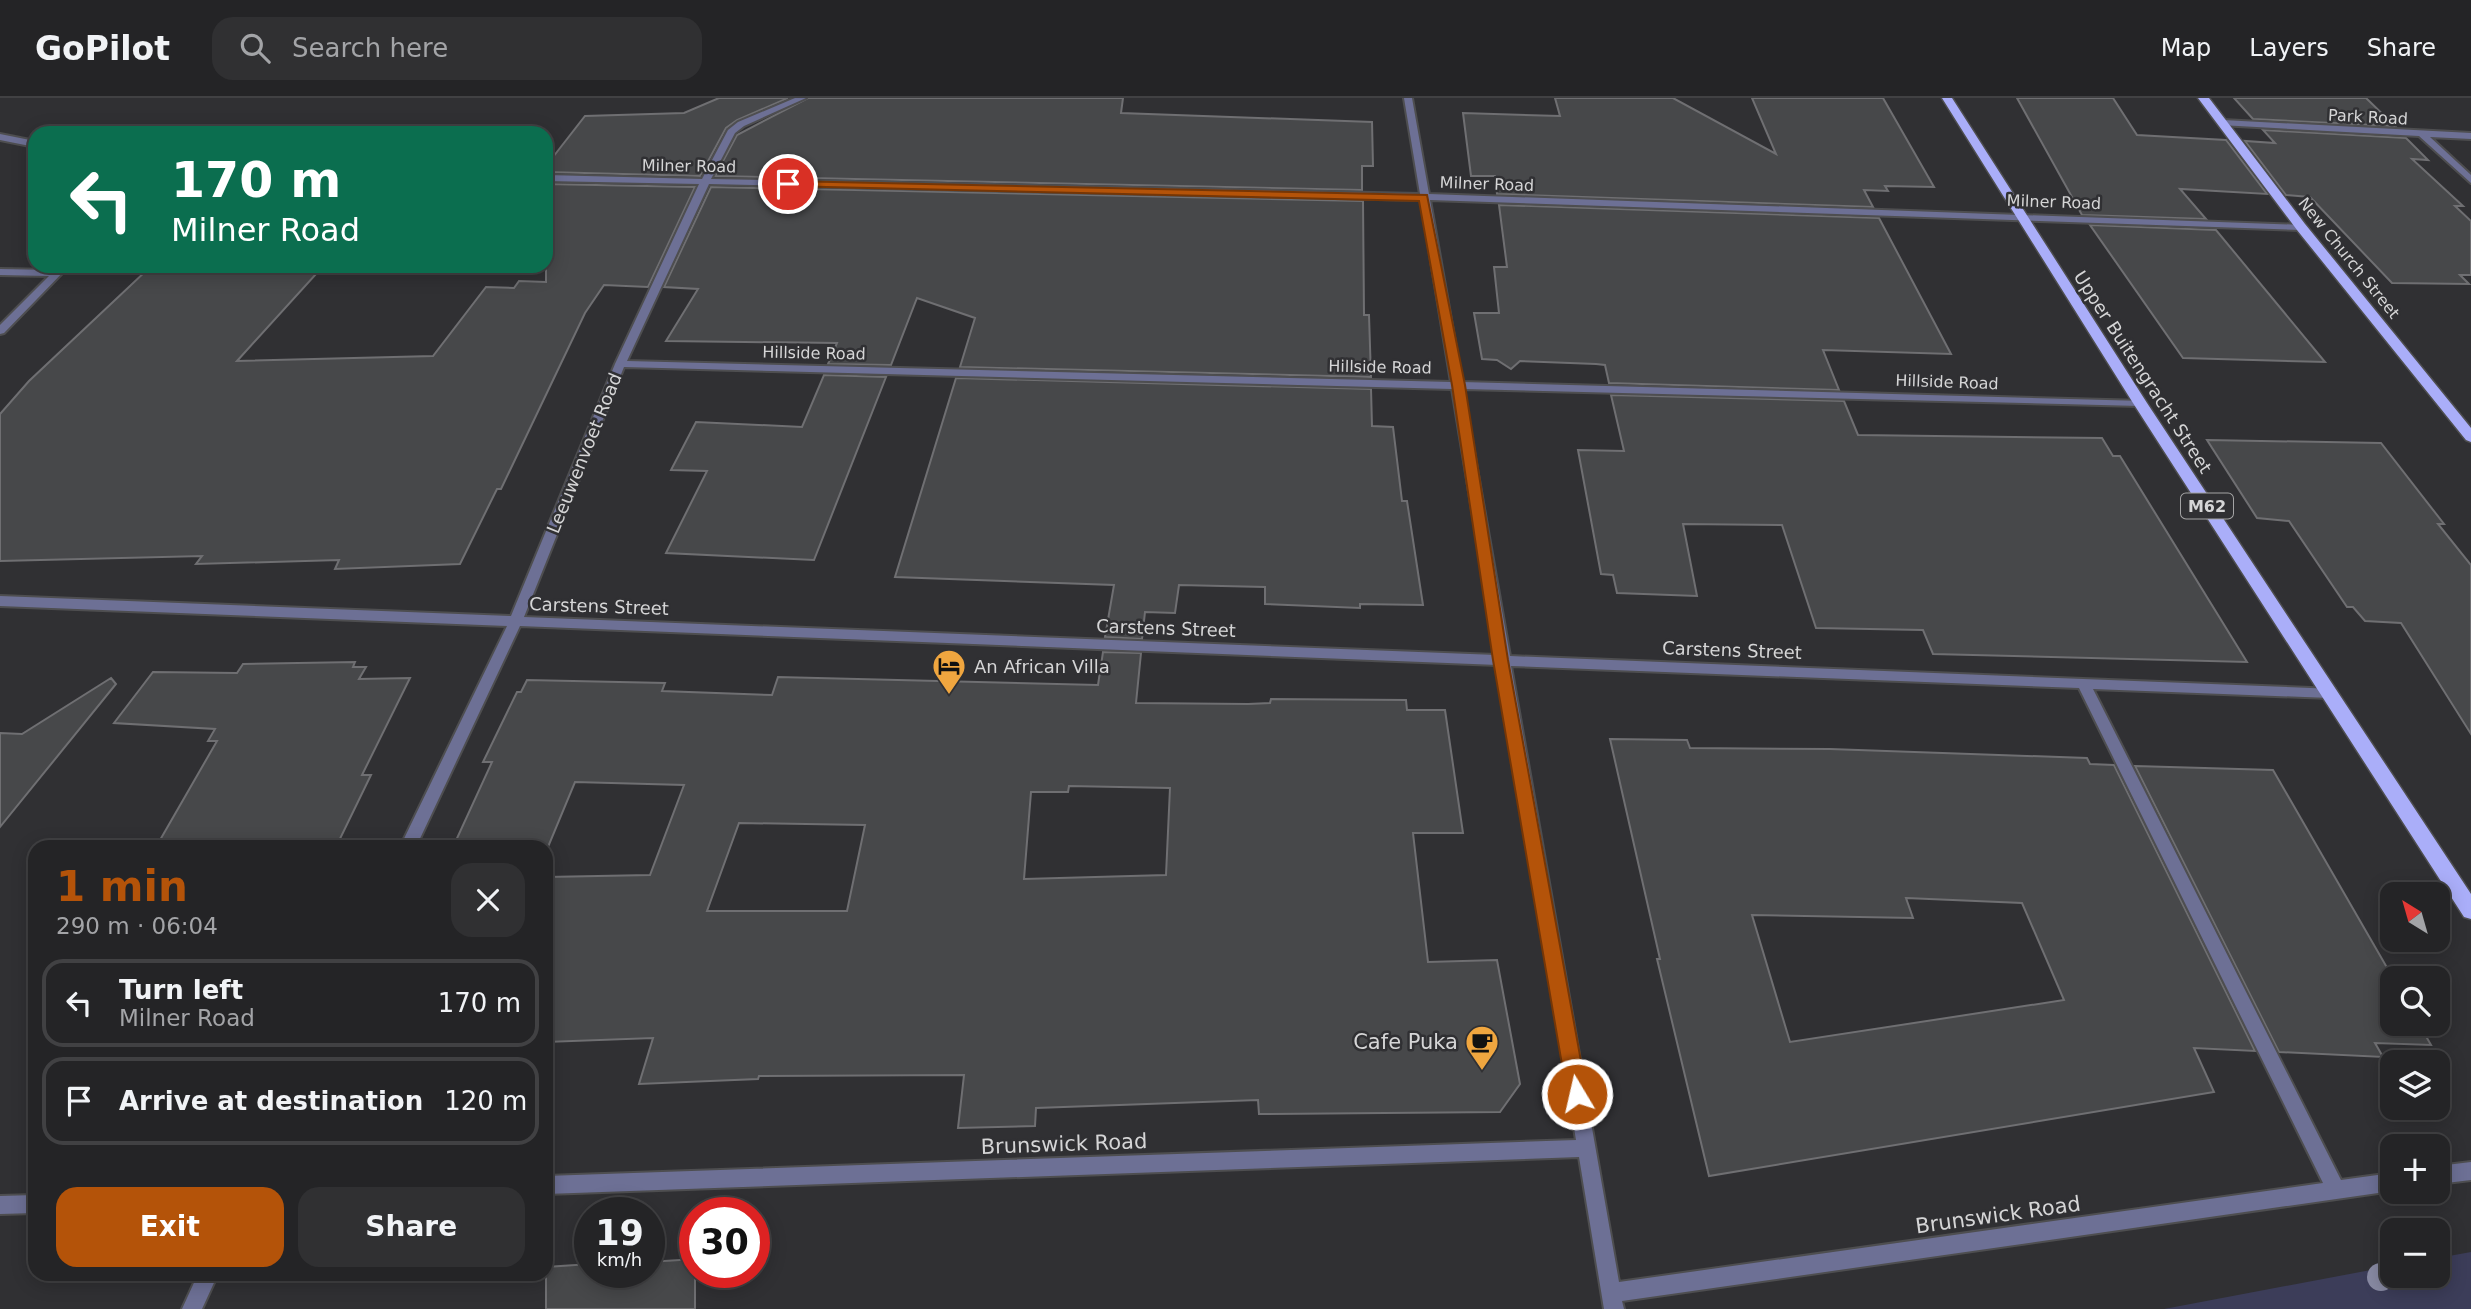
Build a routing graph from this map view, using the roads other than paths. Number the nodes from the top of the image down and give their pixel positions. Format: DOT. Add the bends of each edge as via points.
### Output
graph roads {
  1 [pos="802,98"];
  2 [pos="1408,98"];
  3 [pos="1947,98"];
  4 [pos="2203,98"];
  5 [pos="2222,123"];
  6 [pos="2421,134"];
  7 [pos="2471,136"];
  8 [pos="0,137"];
  9 [pos="28,143"];
  10 [pos="553,178"];
  11 [pos="2471,180"];
  12 [pos="705,182"];
  13 [pos="1424,197"];
  14 [pos="2020,217"];
  15 [pos="2301,227"];
  16 [pos="28,271"];
  17 [pos="0,272"];
  18 [pos="58,273"];
  19 [pos="0,331"];
  20 [pos="620,363"];
  21 [pos="1458,385"];
  22 [pos="2140,403"];
  23 [pos="2471,437"];
  24 [pos="0,601"];
  25 [pos="515,622"];
  26 [pos="1501,660"];
  27 [pos="2083,683"];
  28 [pos="2330,693"];
  29 [pos="411,840"];
  30 [pos="2471,911"];
  31 [pos="1585,1147"];
  32 [pos="2471,1171"];
  33 [pos="2450,1174"];
  34 [pos="2380,1184"];
  35 [pos="553,1185"];
  36 [pos="2336,1190"];
  37 [pos="28,1204"];
  38 [pos="0,1205"];
  39 [pos="205,1281"];
  40 [pos="1612,1301"];
  41 [pos="192,1309"];
  1 -- 12 [label="street, Leeuwenvoet Road" via="731,132"];
  2 -- 13 [label="street"];
  3 -- 14 [label="main road, Upper Buitengracht Street / M62"];
  4 -- 5 [label="main road, New Church Street"];
  5 -- 6 [label="street, Park Road"];
  5 -- 15 [label="main road, New Church Street"];
  6 -- 7 [label="street, Park Road"];
  6 -- 11 [label="street"];
  8 -- 9 [label="street"];
  10 -- 12 [label="street, Milner Road"];
  12 -- 13 [label="street, Milner Road"];
  12 -- 20 [label="street, Leeuwenvoet Road"];
  13 -- 14 [label="street, Milner Road"];
  13 -- 21 [label="street"];
  14 -- 15 [label="street, Milner Road"];
  14 -- 22 [label="main road, Upper Buitengracht Street / M62"];
  15 -- 23 [label="main road, New Church Street"];
  16 -- 17 [label="street"];
  18 -- 19 [label="street"];
  20 -- 21 [label="street, Hillside Road"];
  20 -- 25 [label="street, Leeuwenvoet Road"];
  21 -- 22 [label="street, Hillside Road"];
  21 -- 26 [label="street"];
  22 -- 28 [label="main road, Upper Buitengracht Street / M62"];
  24 -- 25 [label="street, Carstens Street"];
  25 -- 26 [label="street, Carstens Street"];
  25 -- 29 [label="street, Leeuwenvoet Road"];
  26 -- 27 [label="street, Carstens Street"];
  26 -- 31 [label="street"];
  27 -- 28 [label="street, Carstens Street"];
  27 -- 36 [label="street"];
  28 -- 30 [label="main road, Upper Buitengracht Street / M62"];
  31 -- 35 [label="street, Brunswick Road"];
  31 -- 40 [label="street"];
  32 -- 33 [label="street"];
  34 -- 36 [label="street, Brunswick Road"];
  36 -- 40 [label="street, Brunswick Road"];
  37 -- 38 [label="street"];
  39 -- 41 [label="street"];
}
